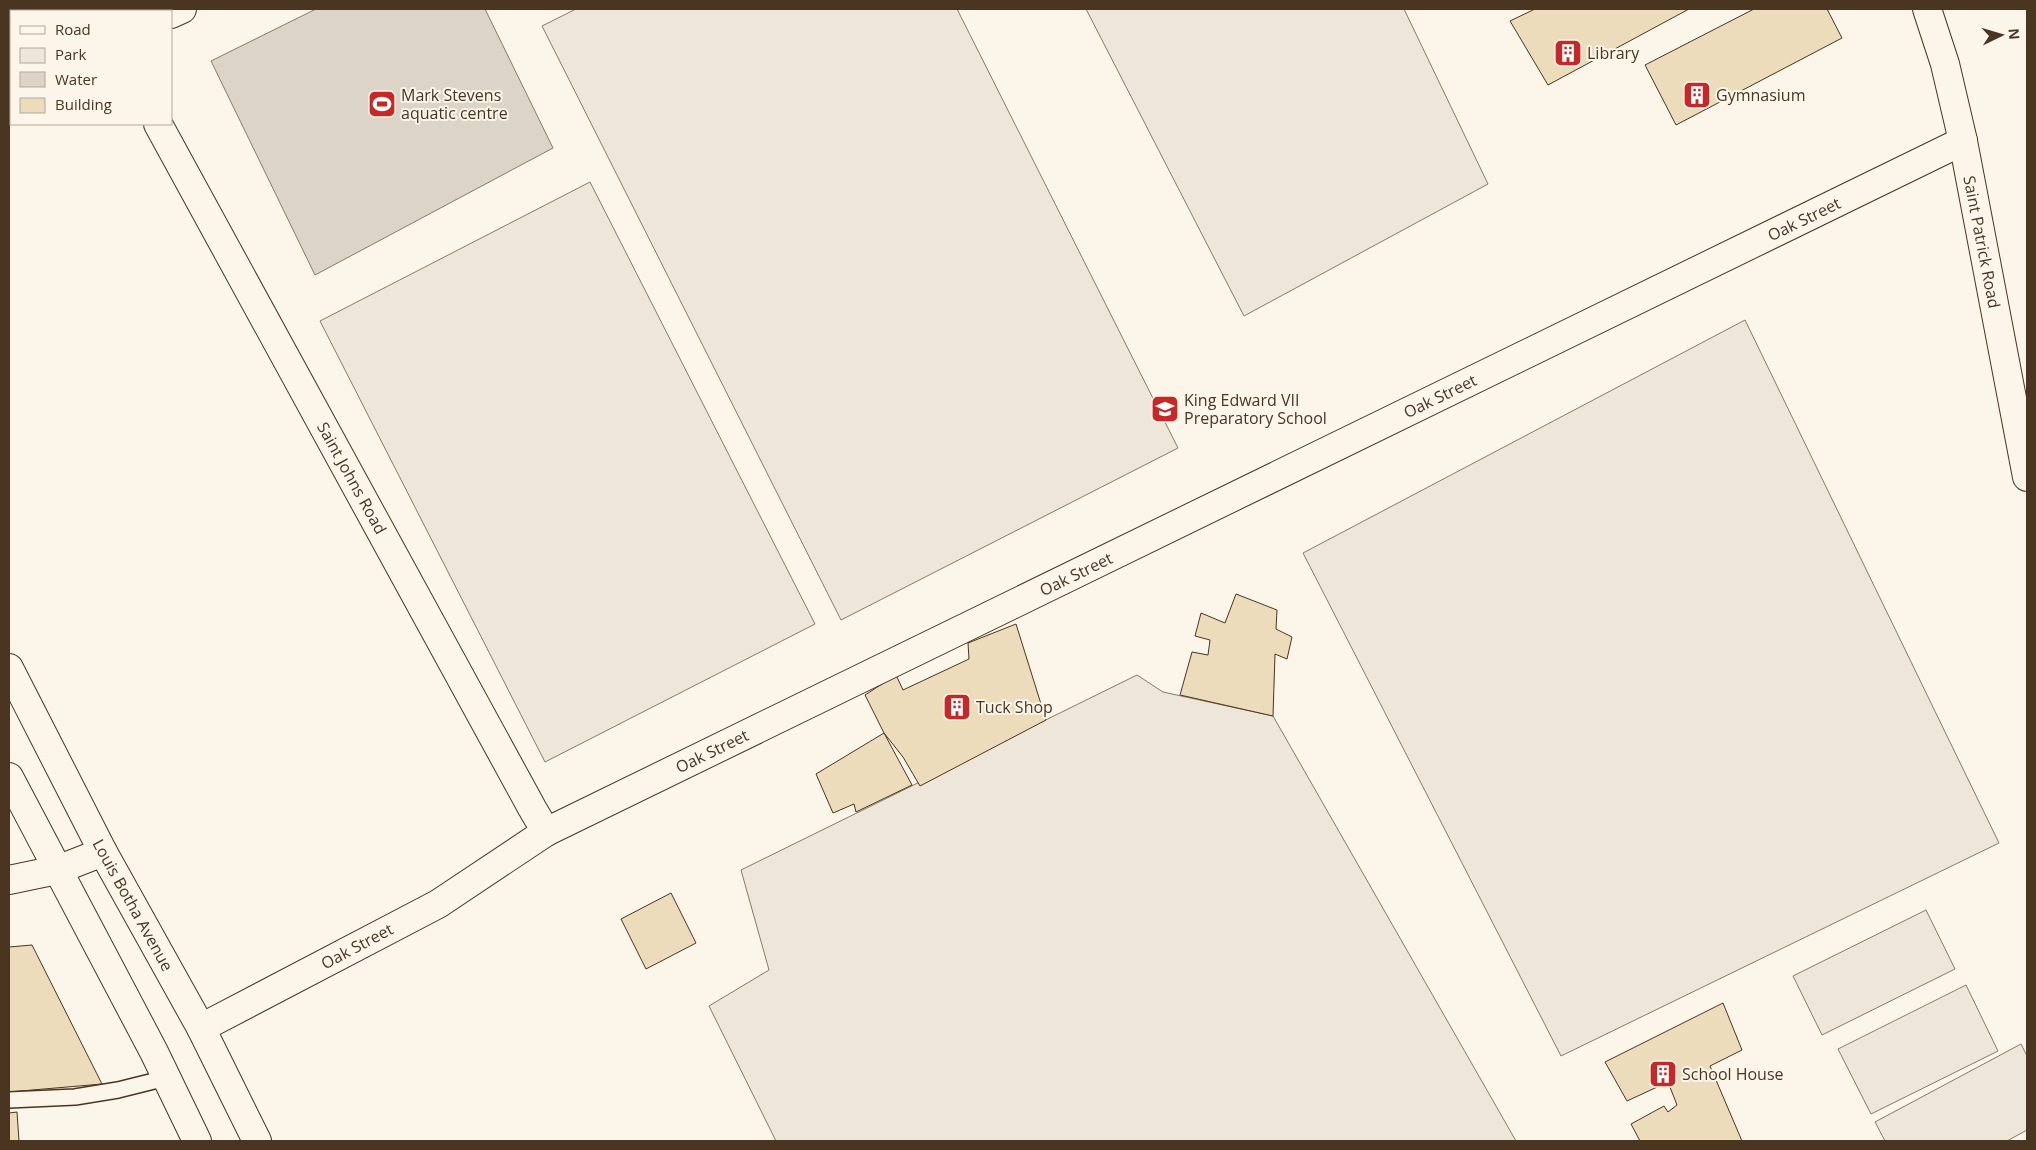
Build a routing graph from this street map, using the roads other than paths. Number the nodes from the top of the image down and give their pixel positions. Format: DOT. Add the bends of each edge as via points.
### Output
graph roads {
  1 [pos="1927,9"];
  2 [pos="159,125"];
  3 [pos="1963,141"];
  4 [pos="2027,477"];
  5 [pos="9,668"];
  6 [pos="9,777"];
  7 [pos="546,832"];
  8 [pos="103,852"];
  9 [pos="57,870"];
  10 [pos="9,880"];
  11 [pos="201,1028"];
  12 [pos="166,1078"];
  13 [pos="9,1100"];
  14 [pos="197,1141"];
  15 [pos="257,1141"];
  1 -- 3 [label="street, Saint Patrick Road" via="1945,64"];
  2 -- 7 [label="street, Saint Johns Road"];
  3 -- 4 [label="street, Saint Patrick Road"];
  3 -- 7 [label="street, Oak Street"];
  5 -- 8 [label="street, Louis Botha Avenue"];
  6 -- 9 [label="street"];
  7 -- 11 [label="street, Oak Street" via="438,904"];
  8 -- 9 [label="street"];
  8 -- 11 [label="street, Louis Botha Avenue"];
  9 -- 10 [label="street"];
  9 -- 12 [label="street"];
  11 -- 15 [label="street, Louis Botha Avenue"];
  12 -- 13 [label="lane" via="75,1097"];
  12 -- 14 [label="street"];
}
